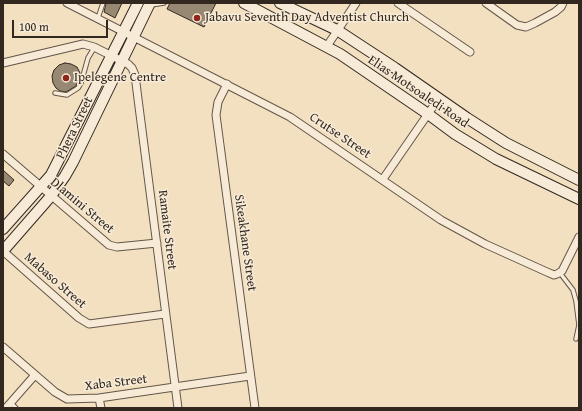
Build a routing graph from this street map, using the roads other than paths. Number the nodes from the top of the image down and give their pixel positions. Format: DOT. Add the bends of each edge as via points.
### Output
graph roads {
  1 [pos="68,3"];
  2 [pos="103,3"];
  3 [pos="138,3"];
  4 [pos="164,3"];
  5 [pos="244,3"];
  6 [pos="280,3"];
  7 [pos="356,3"];
  8 [pos="398,3"];
  9 [pos="486,3"];
  10 [pos="563,3"];
  11 [pos="150,4"];
  12 [pos="98,18"];
  13 [pos="337,30"];
  14 [pos="123,32"];
  15 [pos="133,37"];
  16 [pos="327,46"];
  17 [pos="94,47"];
  18 [pos="470,52"];
  19 [pos="110,56"];
  20 [pos="3,62"];
  21 [pos="122,62"];
  22 [pos="227,84"];
  23 [pos="54,93"];
  24 [pos="439,98"];
  25 [pos="428,114"];
  26 [pos="3,154"];
  27 [pos="383,179"];
  28 [pos="579,180"];
  29 [pos="41,188"];
  30 [pos="51,196"];
  31 [pos="579,199"];
  32 [pos="3,229"];
  33 [pos="579,237"];
  34 [pos="157,243"];
  35 [pos="3,251"];
  36 [pos="560,272"];
  37 [pos="165,314"];
  38 [pos="576,339"];
  39 [pos="3,347"];
  40 [pos="35,375"];
  41 [pos="250,376"];
  42 [pos="175,387"];
  43 [pos="99,398"];
  44 [pos="11,406"];
  45 [pos="101,408"];
  46 [pos="178,408"];
  47 [pos="255,408"];
  1 -- 12 [label="street, Crutse Street"];
  2 -- 12 [label="lane"];
  3 -- 14 [label="main road, Phera Street"];
  4 -- 11 [label="lane"];
  5 -- 16 [label="main road, Elias Motsoaledi Road"];
  6 -- 13 [label="main road, Elias Motsoaledi Road"];
  7 -- 13 [label="street"];
  8 -- 18 [label="street"];
  9 -- 10 [label="street" via="517,25 526,27 555,12"];
  11 -- 15 [label="main road, Phera Street"];
  12 -- 14 [label="street, Crutse Street"];
  13 -- 16 [label="street"];
  13 -- 24 [label="main road, Elias Motsoaledi Road"];
  14 -- 15 [label="street, Crutse Street"];
  14 -- 19 [label="main road, Phera Street"];
  15 -- 21 [label="main road, Phera Street"];
  15 -- 22 [label="street, Crutse Street"];
  16 -- 25 [label="main road, Elias Motsoaledi Road"];
  17 -- 19 [label="street, Ramaite Street"];
  17 -- 20 [label="street" via="79,44"];
  17 -- 23 [label="lane" via="78,88 67,95"];
  19 -- 21 [label="street, Ramaite Street"];
  19 -- 29 [label="main road, Phera Street"];
  21 -- 30 [label="main road, Phera Street" via="73,162"];
  21 -- 34 [label="street, Ramaite Street" via="130,66 135,75"];
  22 -- 27 [label="street, Crutse Street" via="290,117"];
  22 -- 41 [label="street, Sikeakhane Street" via="218,102 216,115"];
  24 -- 25 [label="street"];
  24 -- 28 [label="main road, Elias Motsoaledi Road" via="506,143"];
  25 -- 27 [label="street"];
  25 -- 31 [label="main road, Elias Motsoaledi Road" via="496,159"];
  26 -- 29 [label="street, Dlamini Street"];
  27 -- 36 [label="street, Crutse Street" via="459,231 554,275"];
  29 -- 30 [label="street, Dlamini Street"];
  29 -- 32 [label="main road, Phera Street"];
  30 -- 34 [label="street, Dlamini Street" via="109,245 117,247"];
  30 -- 35 [label="main road, Phera Street"];
  33 -- 36 [label="street"];
  34 -- 37 [label="street, Ramaite Street"];
  35 -- 37 [label="street, Mabaso Street" via="89,324"];
  36 -- 38 [label="lane" via="576,301 579,325"];
  37 -- 42 [label="street, Ramaite Street"];
  39 -- 40 [label="street, Xaba Street"];
  40 -- 43 [label="street, Xaba Street" via="67,399"];
  40 -- 44 [label="street"];
  41 -- 42 [label="street, Xaba Street"];
  41 -- 47 [label="street, Sikeakhane Street"];
  42 -- 43 [label="street, Xaba Street"];
  42 -- 46 [label="street, Ramaite Street"];
  43 -- 45 [label="street"];
}
